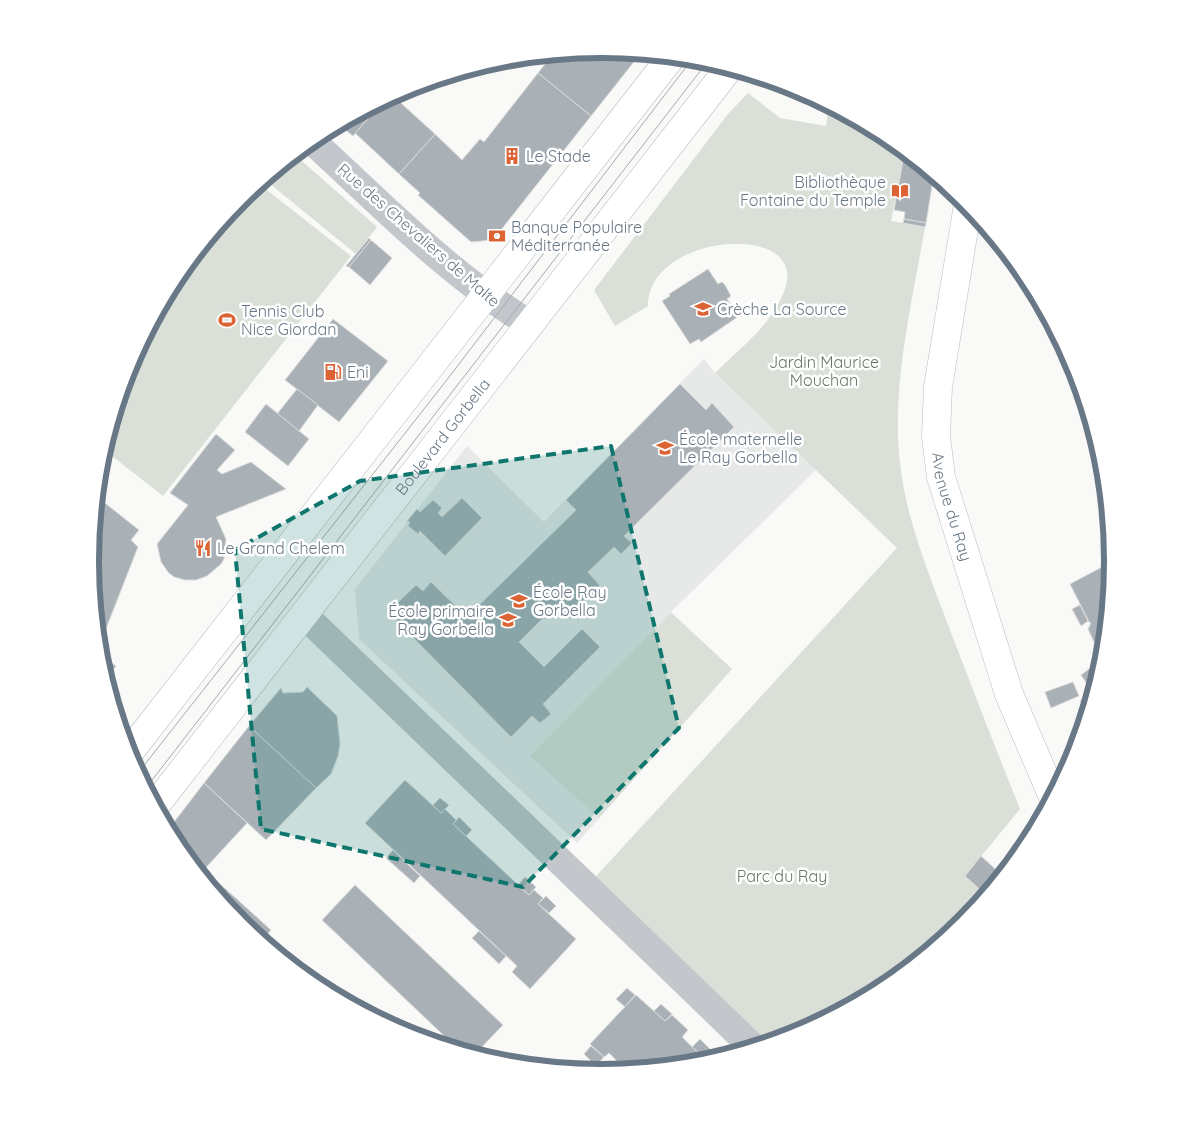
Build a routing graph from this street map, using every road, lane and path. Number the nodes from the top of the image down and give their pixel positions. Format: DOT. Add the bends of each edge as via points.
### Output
graph roads {
  1 [pos="667,62"];
  2 [pos="725,73"];
  3 [pos="317,145"];
  4 [pos="966,215"];
  5 [pos="485,294"];
  6 [pos="530,324"];
  7 [pos="304,615"];
  8 [pos="134,746"];
  9 [pos="1050,789"];
  10 [pos="160,800"];
  11 [pos="747,1042"];
  1 -- 5 [label="main road"];
  2 -- 6 [label="main road, Boulevard Gorbella"];
  3 -- 5 [label="street, Rue des Chevaliers de Malte"];
  4 -- 9 [label="main road, Avenue du Ray" via="938,387 936,436 940,477 1009,694"];
  5 -- 6 [label="street, Rue des Chevaliers de Malte"];
  5 -- 8 [label="main road"];
  6 -- 7 [label="main road, Boulevard Gorbella"];
  7 -- 10 [label="main road, Boulevard Gorbella"];
  7 -- 11 [label="street"];
}
